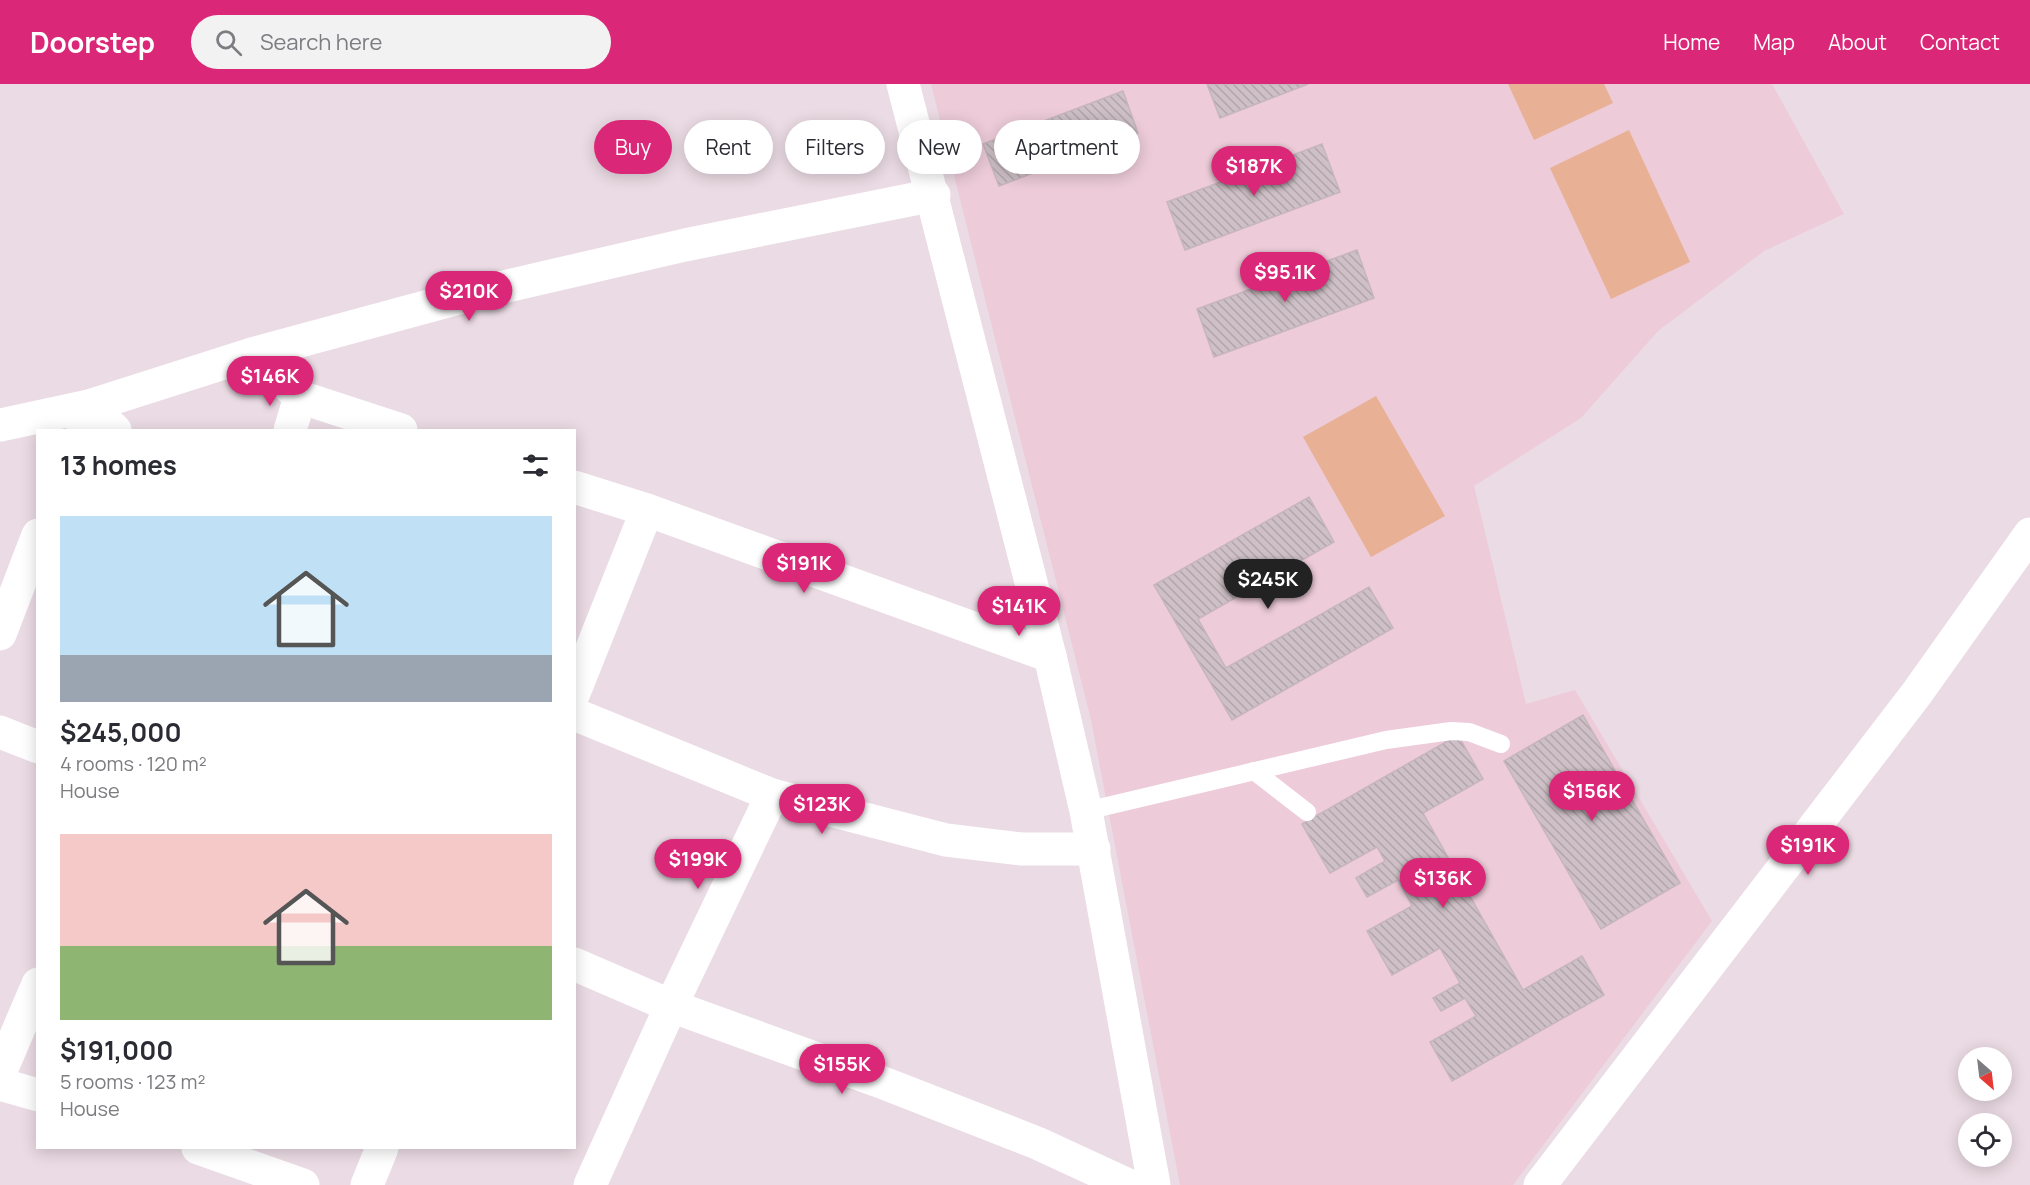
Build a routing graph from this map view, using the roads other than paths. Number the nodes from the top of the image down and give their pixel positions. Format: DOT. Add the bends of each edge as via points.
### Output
graph roads {
  1 [pos="903,84"];
  2 [pos="934,195"];
  3 [pos="252,354"];
  4 [pos="300,398"];
  5 [pos="84,418"];
  6 [pos="0,425"];
  7 [pos="112,429"];
  8 [pos="290,429"];
  9 [pos="398,429"];
  10 [pos="576,488"];
  11 [pos="646,510"];
  12 [pos="2030,534"];
  13 [pos="36,540"];
  14 [pos="0,634"];
  15 [pos="1050,656"];
  16 [pos="576,688"];
  17 [pos="576,715"];
  18 [pos="0,732"];
  19 [pos="1500,744"];
  20 [pos="36,746"];
  21 [pos="1254,771"];
  22 [pos="772,795"];
  23 [pos="1086,811"];
  24 [pos="1307,812"];
  25 [pos="1094,849"];
  26 [pos="576,965"];
  27 [pos="36,989"];
  28 [pos="671,1006"];
  29 [pos="0,1073"];
  30 [pos="0,1084"];
  31 [pos="36,1094"];
  32 [pos="210,1150"];
  33 [pos="303,1185"];
  34 [pos="590,1185"];
  35 [pos="1128,1185"];
  36 [pos="1154,1185"];
  37 [pos="1540,1185"];
  1 -- 2 [label="street"];
  2 -- 3 [label="street" via="604,263"];
  2 -- 15 [label="street"];
  3 -- 4 [label="street"];
  3 -- 5 [label="street"];
  4 -- 8 [label="street"];
  4 -- 9 [label="street"];
  5 -- 6 [label="street"];
  5 -- 7 [label="street"];
  10 -- 11 [label="street"];
  11 -- 15 [label="street"];
  11 -- 16 [label="street"];
  12 -- 37 [label="street" via="1917,693"];
  13 -- 14 [label="street"];
  15 -- 23 [label="street"];
  17 -- 22 [label="street"];
  18 -- 20 [label="street"];
  19 -- 21 [label="lane" via="1469,732 1451,731 1386,740"];
  21 -- 23 [label="lane"];
  21 -- 24 [label="lane"];
  22 -- 25 [label="street" via="945,840 1022,849"];
  22 -- 28 [label="street"];
  23 -- 25 [label="street"];
  25 -- 36 [label="street"];
  26 -- 28 [label="street"];
  27 -- 29 [label="street"];
  28 -- 34 [label="street"];
  28 -- 35 [label="street" via="1037,1143"];
  30 -- 31 [label="street"];
  32 -- 33 [label="street"];
}
